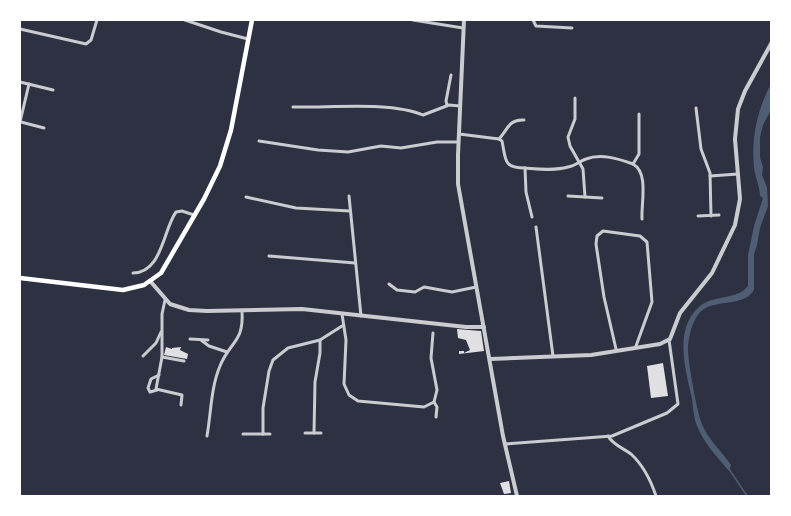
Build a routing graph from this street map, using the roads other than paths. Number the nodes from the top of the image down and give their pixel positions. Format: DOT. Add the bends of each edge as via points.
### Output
graph roads {
  1 [pos="97,20"];
  2 [pos="185,20"];
  3 [pos="252,20"];
  4 [pos="413,20"];
  5 [pos="464,20"];
  6 [pos="533,20"];
  7 [pos="463,28"];
  8 [pos="572,28"];
  9 [pos="20,29"];
  10 [pos="248,39"];
  11 [pos="771,42"];
  12 [pos="452,75"];
  13 [pos="20,82"];
  14 [pos="29,84"];
  15 [pos="53,90"];
  16 [pos="575,98"];
  17 [pos="448,106"];
  18 [pos="460,106"];
  19 [pos="293,107"];
  20 [pos="696,108"];
  21 [pos="639,114"];
  22 [pos="524,120"];
  23 [pos="20,122"];
  24 [pos="44,128"];
  25 [pos="459,134"];
  26 [pos="499,139"];
  27 [pos="259,141"];
  28 [pos="458,142"];
  29 [pos="580,162"];
  30 [pos="633,164"];
  31 [pos="525,168"];
  32 [pos="738,174"];
  33 [pos="710,176"];
  34 [pos="349,196"];
  35 [pos="568,196"];
  36 [pos="246,197"];
  37 [pos="585,197"];
  38 [pos="602,198"];
  39 [pos="529,205"];
  40 [pos="524,208"];
  41 [pos="350,211"];
  42 [pos="641,212"];
  43 [pos="648,212"];
  44 [pos="194,215"];
  45 [pos="719,215"];
  46 [pos="698,216"];
  47 [pos="711,216"];
  48 [pos="532,217"];
  49 [pos="642,219"];
  50 [pos="536,227"];
  51 [pos="269,256"];
  52 [pos="356,263"];
  53 [pos="133,273"];
  54 [pos="20,278"];
  55 [pos="151,282"];
  56 [pos="389,284"];
  57 [pos="477,287"];
  58 [pos="165,300"];
  59 [pos="242,310"];
  60 [pos="342,314"];
  61 [pos="361,316"];
  62 [pos="343,326"];
  63 [pos="484,327"];
  64 [pos="162,330"];
  65 [pos="433,333"];
  66 [pos="190,339"];
  67 [pos="201,340"];
  68 [pos="208,340"];
  69 [pos="320,340"];
  70 [pos="669,340"];
  71 [pos="636,346"];
  72 [pos="616,349"];
  73 [pos="227,352"];
  74 [pos="143,356"];
  75 [pos="553,356"];
  76 [pos="162,357"];
  77 [pos="490,359"];
  78 [pos="184,361"];
  79 [pos="159,375"];
  80 [pos="157,389"];
  81 [pos="434,402"];
  82 [pos="181,405"];
  83 [pos="436,417"];
  84 [pos="305,433"];
  85 [pos="314,433"];
  86 [pos="321,433"];
  87 [pos="263,434"];
  88 [pos="270,434"];
  89 [pos="243,435"];
  90 [pos="207,436"];
  91 [pos="608,436"];
  92 [pos="505,444"];
  93 [pos="517,496"];
  94 [pos="656,496"];
  1 -- 9 [label="street" via="89,43 82,44"];
  2 -- 10 [label="street"];
  3 -- 10 [label="main road"];
  4 -- 7 [label="street"];
  5 -- 7 [label="street"];
  6 -- 8 [label="street" via="536,26"];
  7 -- 18 [label="street"];
  10 -- 44 [label="main road" via="227,145"];
  11 -- 32 [label="street" via="739,105 735,131"];
  12 -- 17 [label="street"];
  13 -- 14 [label="street"];
  14 -- 15 [label="street"];
  14 -- 23 [label="street"];
  16 -- 29 [label="street" via="575,119 568,137"];
  17 -- 18 [label="street"];
  17 -- 19 [label="street" via="423,116 391,108"];
  18 -- 25 [label="street"];
  20 -- 33 [label="street" via="701,149"];
  21 -- 30 [label="street" via="639,154"];
  22 -- 26 [label="street" via="510,124"];
  23 -- 24 [label="street"];
  25 -- 26 [label="street"];
  25 -- 28 [label="street"];
  26 -- 31 [label="street" via="508,165"];
  27 -- 28 [label="street" via="348,152"];
  28 -- 57 [label="street" via="460,200"];
  29 -- 30 [label="street" via="608,157"];
  29 -- 31 [label="street" via="558,169"];
  29 -- 37 [label="street"];
  30 -- 42 [label="street" via="641,171"];
  31 -- 39 [label="street"];
  32 -- 33 [label="street"];
  32 -- 70 [label="street" via="740,199 732,234 712,273 680,313"];
  33 -- 47 [label="street"];
  34 -- 41 [label="street"];
  35 -- 37 [label="street"];
  36 -- 41 [label="street" via="296,208"];
  37 -- 38 [label="street"];
  39 -- 40 [label="street"];
  39 -- 48 [label="street"];
  41 -- 52 [label="street"];
  42 -- 43 [label="street"];
  42 -- 49 [label="street"];
  44 -- 53 [label="street" via="176,212 154,260 142,272"];
  44 -- 55 [label="main road" via="165,268"];
  45 -- 47 [label="street"];
  46 -- 47 [label="street"];
  50 -- 75 [label="street"];
  51 -- 52 [label="street"];
  52 -- 61 [label="street"];
  54 -- 55 [label="main road" via="123,290"];
  55 -- 58 [label="street"];
  56 -- 57 [label="street" via="397,290 415,292 424,287 452,292"];
  57 -- 63 [label="street"];
  58 -- 59 [label="street" via="182,309"];
  58 -- 64 [label="street"];
  59 -- 60 [label="street" via="288,308"];
  59 -- 73 [label="street" via="241,333"];
  60 -- 61 [label="street"];
  60 -- 62 [label="street"];
  61 -- 63 [label="street"];
  62 -- 69 [label="street"];
  62 -- 81 [label="street" via="344,384 351,397 358,401 424,407"];
  63 -- 77 [label="street"];
  64 -- 74 [label="street"];
  64 -- 76 [label="street"];
  65 -- 81 [label="street" via="431,358 437,390"];
  66 -- 67 [label="street"];
  67 -- 68 [label="street"];
  67 -- 73 [label="street"];
  69 -- 85 [label="street"];
  69 -- 87 [label="street" via="291,346 273,360 263,408"];
  70 -- 71 [label="street"];
  70 -- 91 [label="street" via="678,404 666,413"];
  71 -- 72 [label="street"];
  71 -- 72 [label="street" via="652,302 647,242 640,236 603,231 596,244"];
  72 -- 75 [label="street" via="591,355"];
  73 -- 90 [label="street" via="218,372"];
  75 -- 77 [label="street"];
  76 -- 78 [label="street"];
  76 -- 79 [label="street"];
  77 -- 92 [label="street"];
  79 -- 80 [label="street"];
  79 -- 80 [label="street" via="151,379 148,388 150,392"];
  80 -- 82 [label="street" via="182,395"];
  81 -- 83 [label="street" via="438,407"];
  84 -- 85 [label="street"];
  85 -- 86 [label="street"];
  87 -- 88 [label="street"];
  87 -- 89 [label="street"];
  91 -- 92 [label="street"];
  91 -- 94 [label="street" via="639,463"];
  92 -- 93 [label="street"];
}
